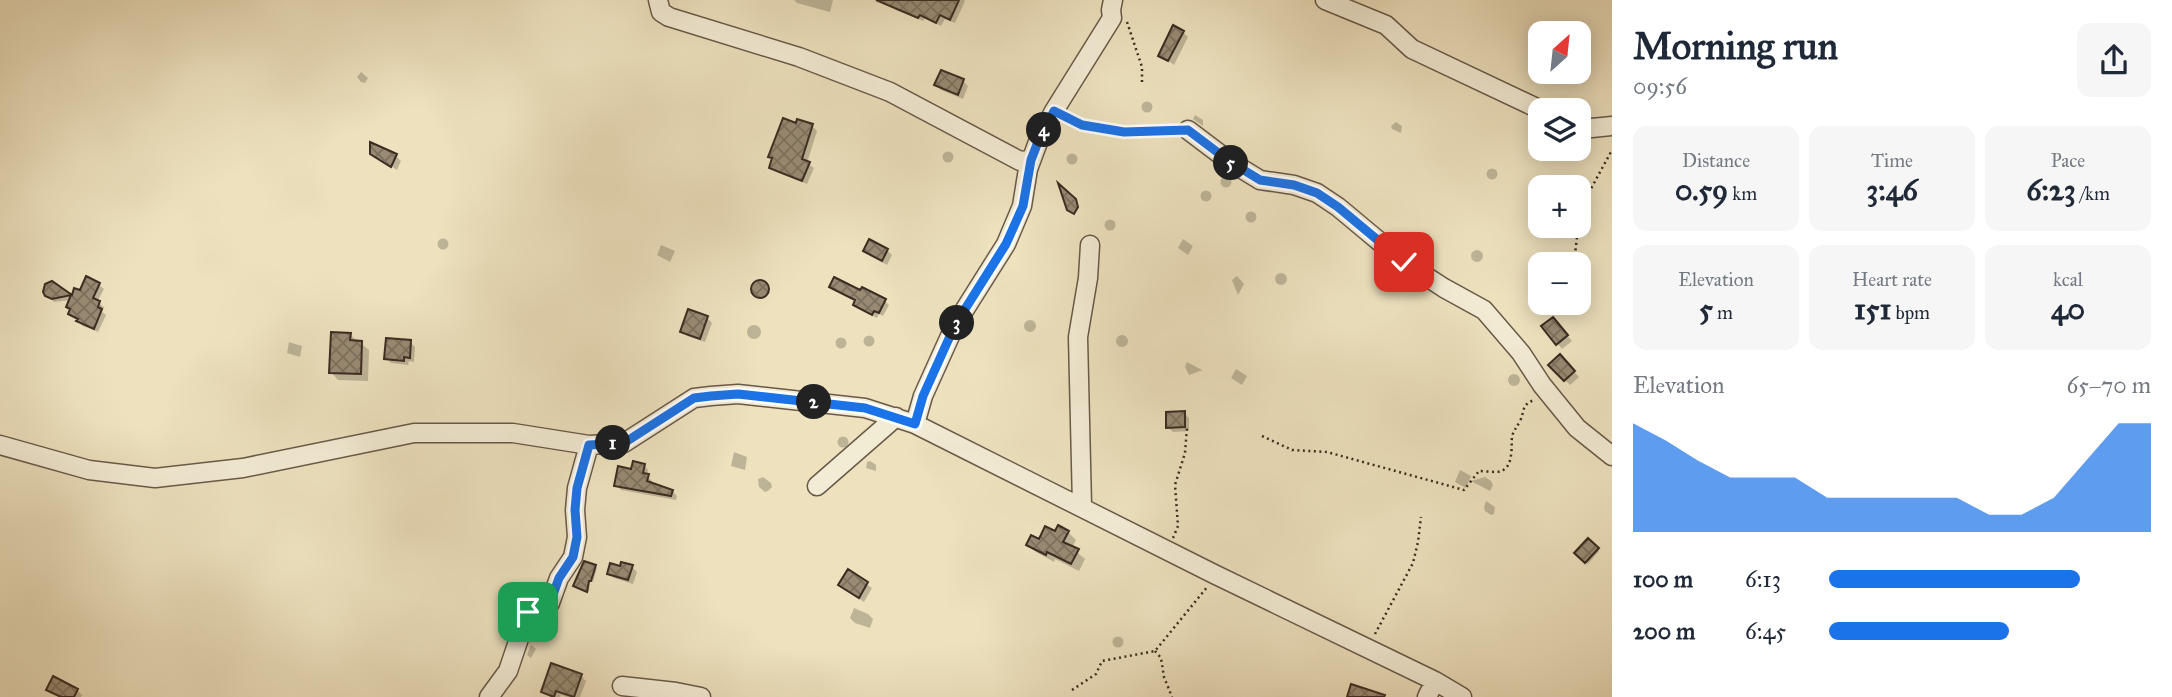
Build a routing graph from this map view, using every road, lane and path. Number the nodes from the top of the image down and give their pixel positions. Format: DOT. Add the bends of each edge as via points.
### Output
graph roads {
  1 [pos="658,0"];
  2 [pos="1325,0"];
  3 [pos="1112,5"];
  4 [pos="1142,82"];
  5 [pos="1528,104"];
  6 [pos="1054,111"];
  7 [pos="1612,126"];
  8 [pos="1591,128"];
  9 [pos="1188,130"];
  10 [pos="1612,149"];
  11 [pos="1031,160"];
  12 [pos="1090,244"];
  13 [pos="1575,252"];
  14 [pos="1542,385"];
  15 [pos="896,417"];
  16 [pos="915,424"];
  17 [pos="1187,427"];
  18 [pos="1262,436"];
  19 [pos="0,445"];
  20 [pos="589,445"];
  21 [pos="1612,456"];
  22 [pos="817,486"];
  23 [pos="1082,506"];
  24 [pos="1421,517"];
  25 [pos="1168,550"];
  26 [pos="1216,575"];
  27 [pos="1367,649"];
  28 [pos="1155,651"];
  29 [pos="622,686"];
  30 [pos="1431,689"];
  31 [pos="1072,690"];
  32 [pos="489,697"];
  33 [pos="701,697"];
  34 [pos="1172,697"];
  35 [pos="1462,697"];
  1 -- 11 [label="street" via="669,17 799,57 890,92 1020,161"];
  2 -- 5 [label="street" via="1386,25 1412,49"];
  3 -- 4 [label="path" via="1127,22 1142,67"];
  3 -- 6 [label="street" via="1112,18"];
  6 -- 9 [label="path" via="1082,125 1124,132"];
  6 -- 11 [label="street"];
  7 -- 8 [label="street"];
  9 -- 14 [label="street" via="1260,180 1317,193 1404,262 1484,310"];
  10 -- 13 [label="path" via="1587,196 1589,208"];
  11 -- 16 [label="street" via="1023,206 1006,244 955,325"];
  12 -- 23 [label="street" via="1078,337"];
  14 -- 18 [label="path" via="1535,400 1522,408 1506,467 1500,472 1479,471 1464,489 1327,452 1292,450"];
  14 -- 21 [label="street" via="1577,428"];
  15 -- 16 [label="street"];
  15 -- 20 [label="street" via="835,404 738,394 711,396 694,398 624,443"];
  15 -- 22 [label="street"];
  16 -- 23 [label="street"];
  17 -- 25 [label="path" via="1175,485 1178,526"];
  19 -- 20 [label="street" via="89,470 155,478 243,468 414,433 513,433"];
  20 -- 32 [label="street" via="577,488 573,557 550,603 528,612 508,671"];
  23 -- 25 [label="street"];
  24 -- 27 [label="path" via="1413,563"];
  25 -- 26 [label="street"];
  26 -- 27 [label="street"];
  26 -- 28 [label="path"];
  27 -- 30 [label="street"];
  28 -- 31 [label="path" via="1101,660 1096,674"];
  28 -- 34 [label="path"];
  29 -- 33 [label="street"];
  30 -- 35 [label="street"];
}
